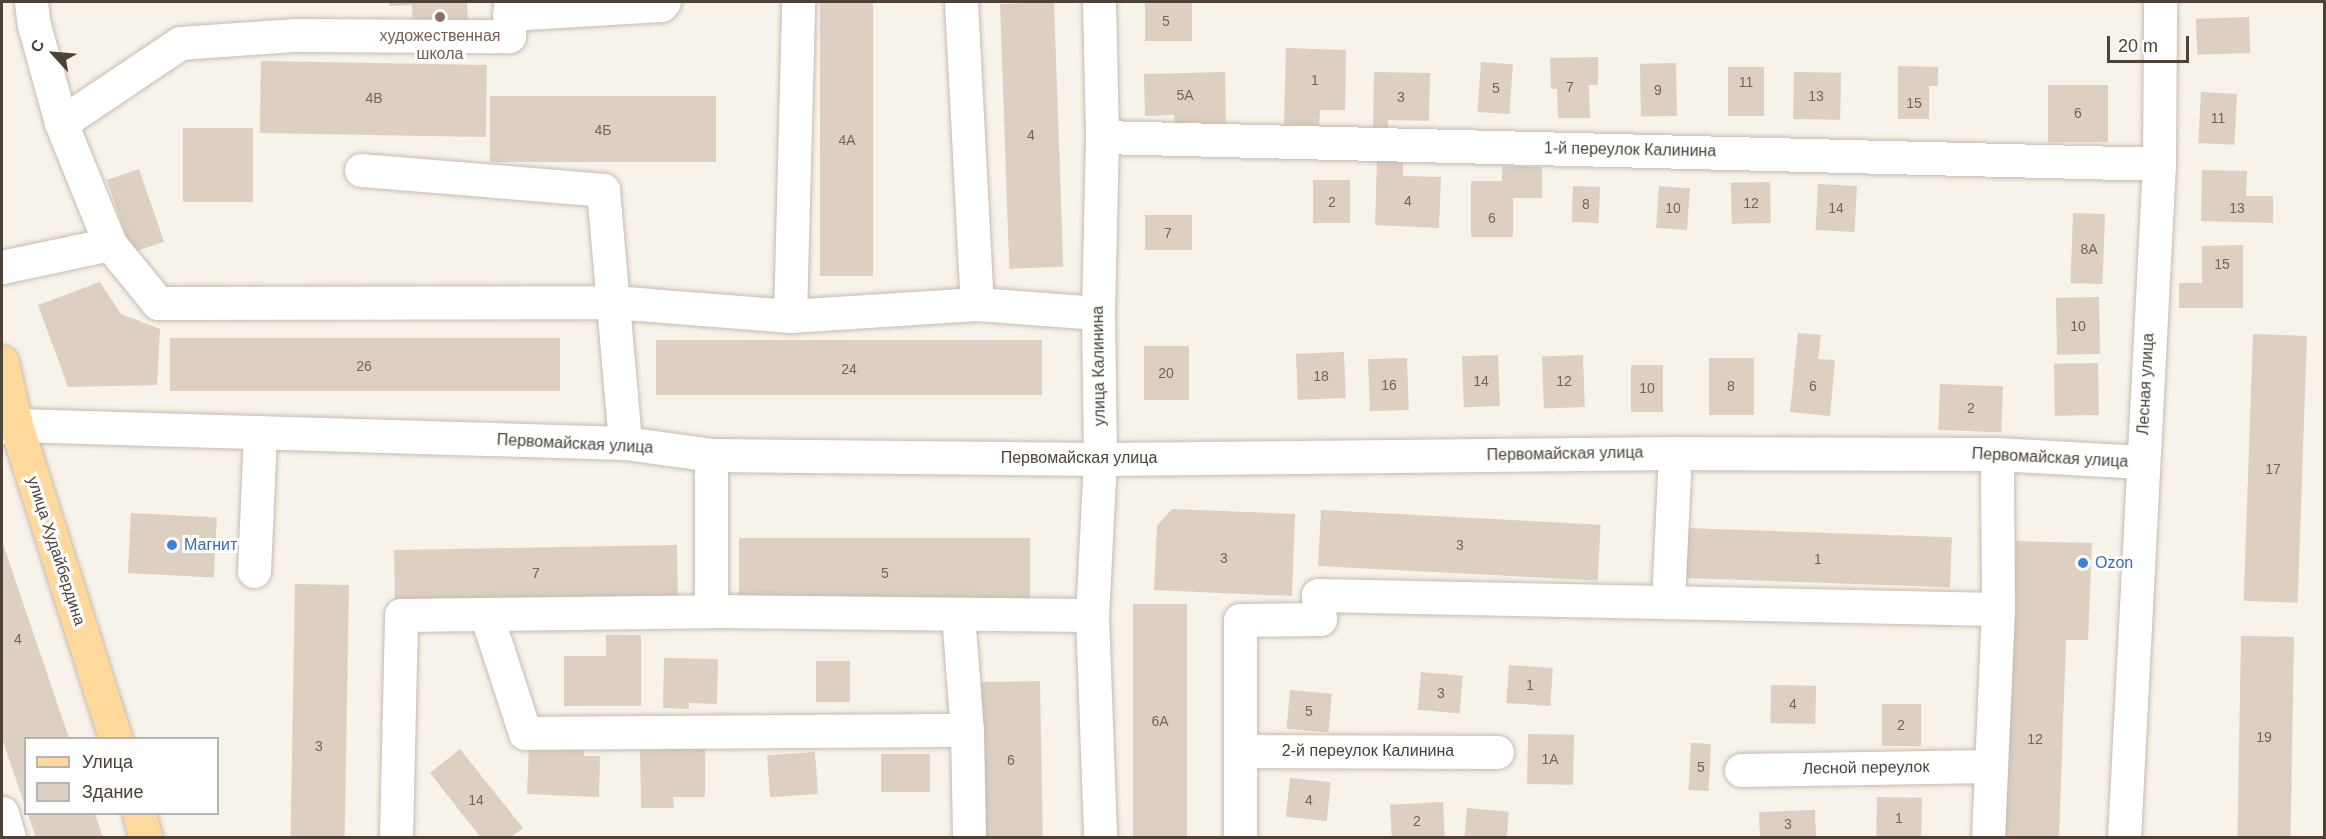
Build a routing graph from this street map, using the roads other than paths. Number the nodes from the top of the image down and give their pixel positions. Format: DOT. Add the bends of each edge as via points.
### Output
graph roads {
  1 [pos="31,2"];
  2 [pos="664,2"];
  3 [pos="798,2"];
  4 [pos="961,2"];
  5 [pos="1099,2"];
  6 [pos="2160,2"];
  7 [pos="510,8"];
  8 [pos="61,123"];
  9 [pos="1102,137"];
  10 [pos="2159,164"];
  11 [pos="361,170"];
  12 [pos="110,244"];
  13 [pos="2,267"];
  14 [pos="613,302"];
  15 [pos="977,304"];
  16 [pos="1098,313"];
  17 [pos="790,316"];
  18 [pos="2,362"];
  19 [pos="9,426"];
  20 [pos="260,432"];
  21 [pos="625,443"];
  22 [pos="1676,453"];
  23 [pos="1997,454"];
  24 [pos="711,455"];
  25 [pos="1100,459"];
  26 [pos="2142,462"];
  27 [pos="254,571"];
  28 [pos="1668,602"];
  29 [pos="1998,609"];
  30 [pos="711,611"];
  31 [pos="486,614"];
  32 [pos="958,614"];
  33 [pos="1092,615"];
  34 [pos="967,730"];
  35 [pos="115,737"];
  36 [pos="1240,751"];
  37 [pos="1497,752"];
  38 [pos="1990,766"];
  39 [pos="1742,770"];
  40 [pos="2,813"];
  41 [pos="140,815"];
  42 [pos="9,837"];
  43 [pos="146,837"];
  44 [pos="396,837"];
  45 [pos="969,837"];
  46 [pos="1100,837"];
  47 [pos="1240,837"];
  48 [pos="1988,837"];
  49 [pos="2124,837"];
  1 -- 8 [label="street"];
  2 -- 7 [label="street"];
  3 -- 17 [label="street"];
  4 -- 15 [label="street"];
  5 -- 9 [label="street, улица Калинина"];
  6 -- 10 [label="street, Лесная улица"];
  7 -- 8 [label="street" via="509,36 293,35 180,43"];
  8 -- 12 [label="street"];
  9 -- 10 [label="street, 1-й переулок Калинина"];
  9 -- 16 [label="street, улица Калинина"];
  10 -- 26 [label="street, Лесная улица"];
  11 -- 14 [label="street" via="603,190"];
  12 -- 13 [label="street"];
  12 -- 14 [label="street" via="158,303"];
  14 -- 17 [label="street"];
  14 -- 21 [label="street"];
  15 -- 16 [label="street"];
  15 -- 17 [label="street"];
  16 -- 25 [label="street, улица Калинина"];
  18 -- 19 [label="main road, улица Худайбердина"];
  19 -- 20 [label="street, Первомайская улица"];
  19 -- 35 [label="main road, улица Худайбердина"];
  20 -- 21 [label="street, Первомайская улица"];
  20 -- 27 [label="street"];
  21 -- 24 [label="street, Первомайская улица"];
  22 -- 23 [label="street, Первомайская улица"];
  22 -- 25 [label="street, Первомайская улица"];
  22 -- 28 [label="street"];
  23 -- 26 [label="street, Первомайская улица"];
  23 -- 29 [label="street"];
  24 -- 25 [label="street, Первомайская улица"];
  24 -- 30 [label="street"];
  25 -- 33 [label="street, улица Калинина"];
  26 -- 49 [label="street, Лесная улица"];
  28 -- 29 [label="street"];
  28 -- 36 [label="street" via="1318,595 1320,619 1240,620"];
  29 -- 38 [label="street"];
  30 -- 31 [label="street"];
  30 -- 32 [label="street"];
  31 -- 34 [label="street" via="525,733"];
  31 -- 44 [label="street" via="401,615"];
  32 -- 33 [label="street"];
  32 -- 34 [label="street"];
  33 -- 46 [label="street, улица Калинина"];
  34 -- 45 [label="street"];
  36 -- 37 [label="street, 2-й переулок Калинина"];
  36 -- 47 [label="street"];
  38 -- 39 [label="street, Лесной переулок"];
  38 -- 48 [label="street"];
  40 -- 42 [label="street"];
  41 -- 43 [label="main road"];
}
